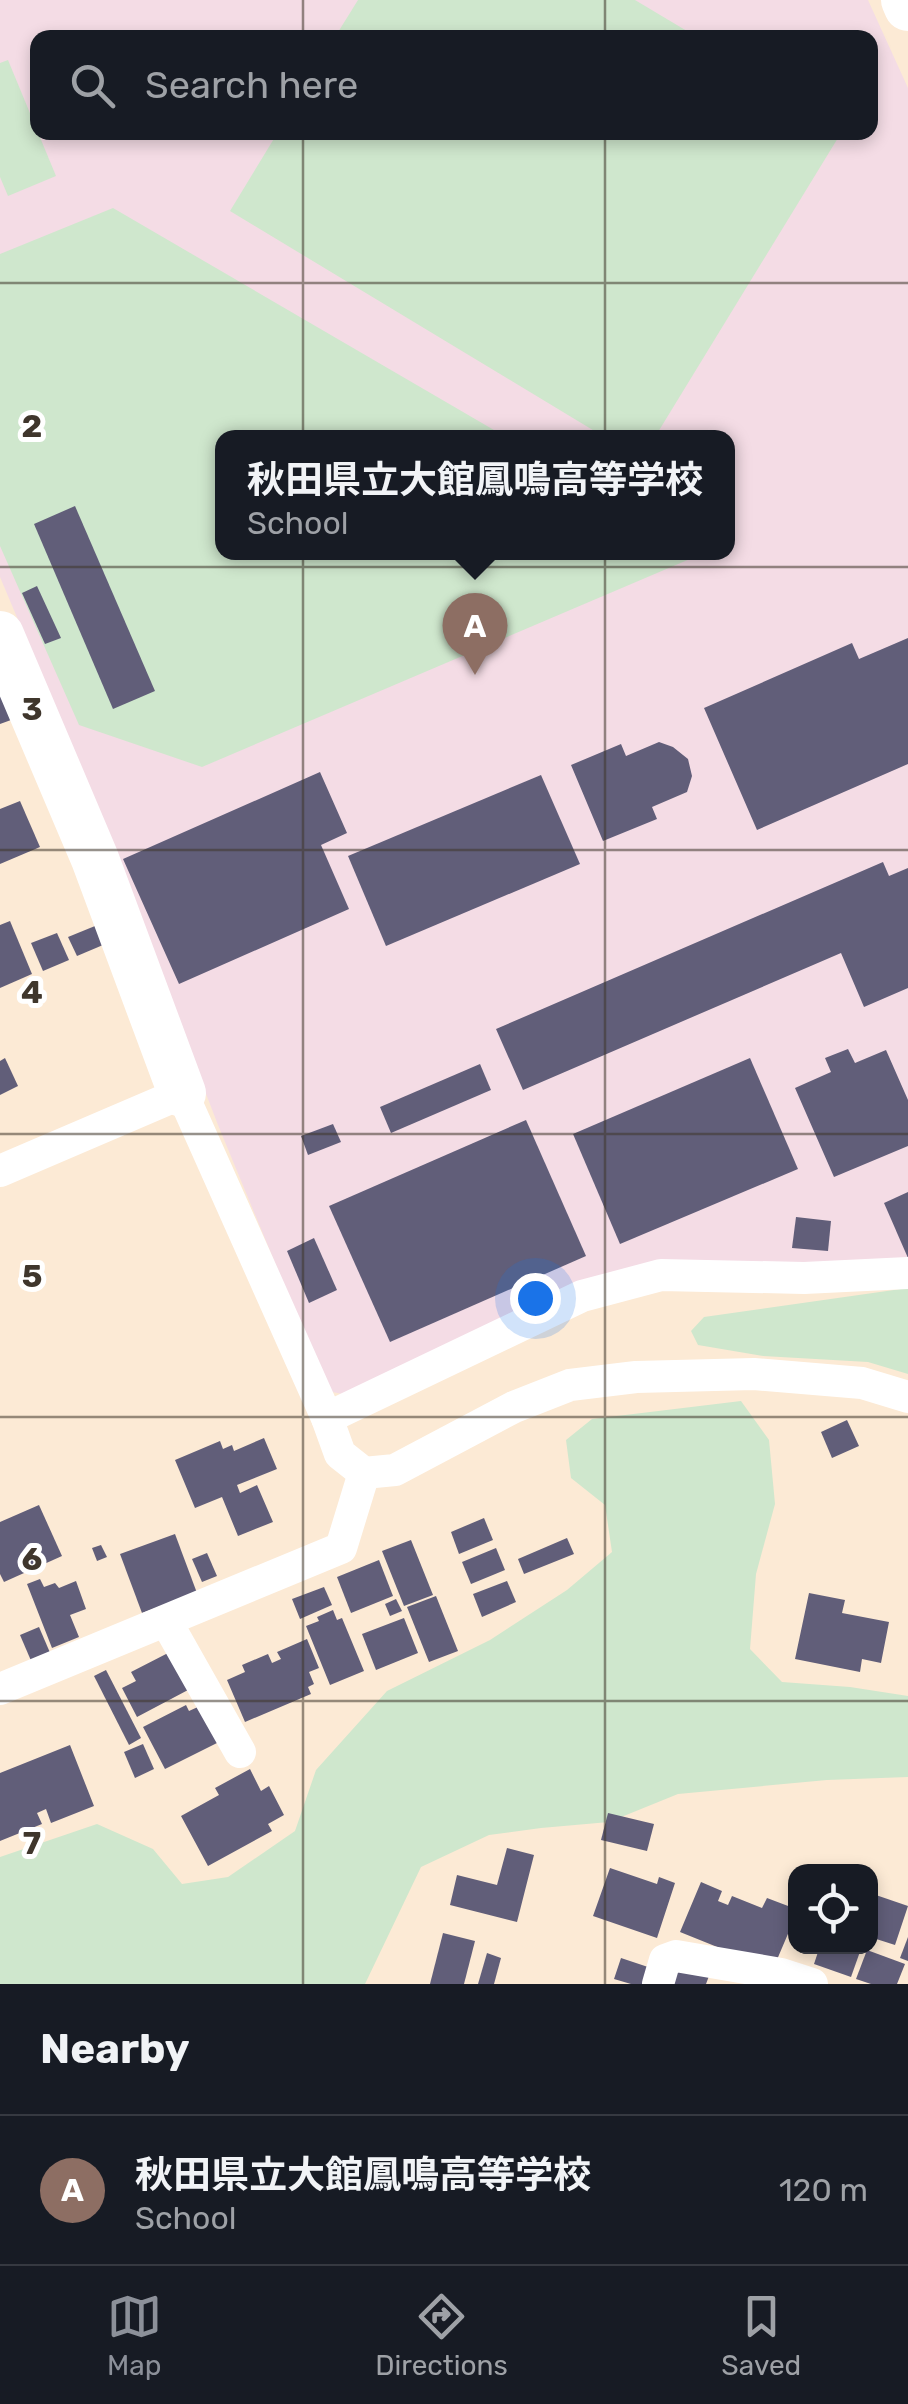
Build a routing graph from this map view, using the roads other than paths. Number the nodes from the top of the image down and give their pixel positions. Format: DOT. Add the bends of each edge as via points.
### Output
graph roads {
  1 [pos="905,0"];
  2 [pos="908,7"];
  3 [pos="0,635"];
  4 [pos="182,1092"];
  5 [pos="0,1171"];
  6 [pos="908,1273"];
  7 [pos="908,1397"];
  8 [pos="327,1418"];
  9 [pos="364,1474"];
  10 [pos="166,1621"];
  11 [pos="0,1689"];
  12 [pos="240,1752"];
  13 [pos="658,1984"];
  14 [pos="812,1984"];
  1 -- 2 [label="street"];
  3 -- 4 [label="street" via="95,859"];
  4 -- 5 [label="street"];
  4 -- 8 [label="street"];
  6 -- 8 [label="street" via="661,1275 582,1296"];
  7 -- 9 [label="street" via="862,1383 754,1374 570,1386 514,1407 396,1470"];
  8 -- 9 [label="street" via="340,1454"];
  9 -- 10 [label="street" via="341,1548"];
  10 -- 11 [label="street"];
  10 -- 12 [label="street"];
  13 -- 14 [label="street" via="665,1960 676,1956"];
}
